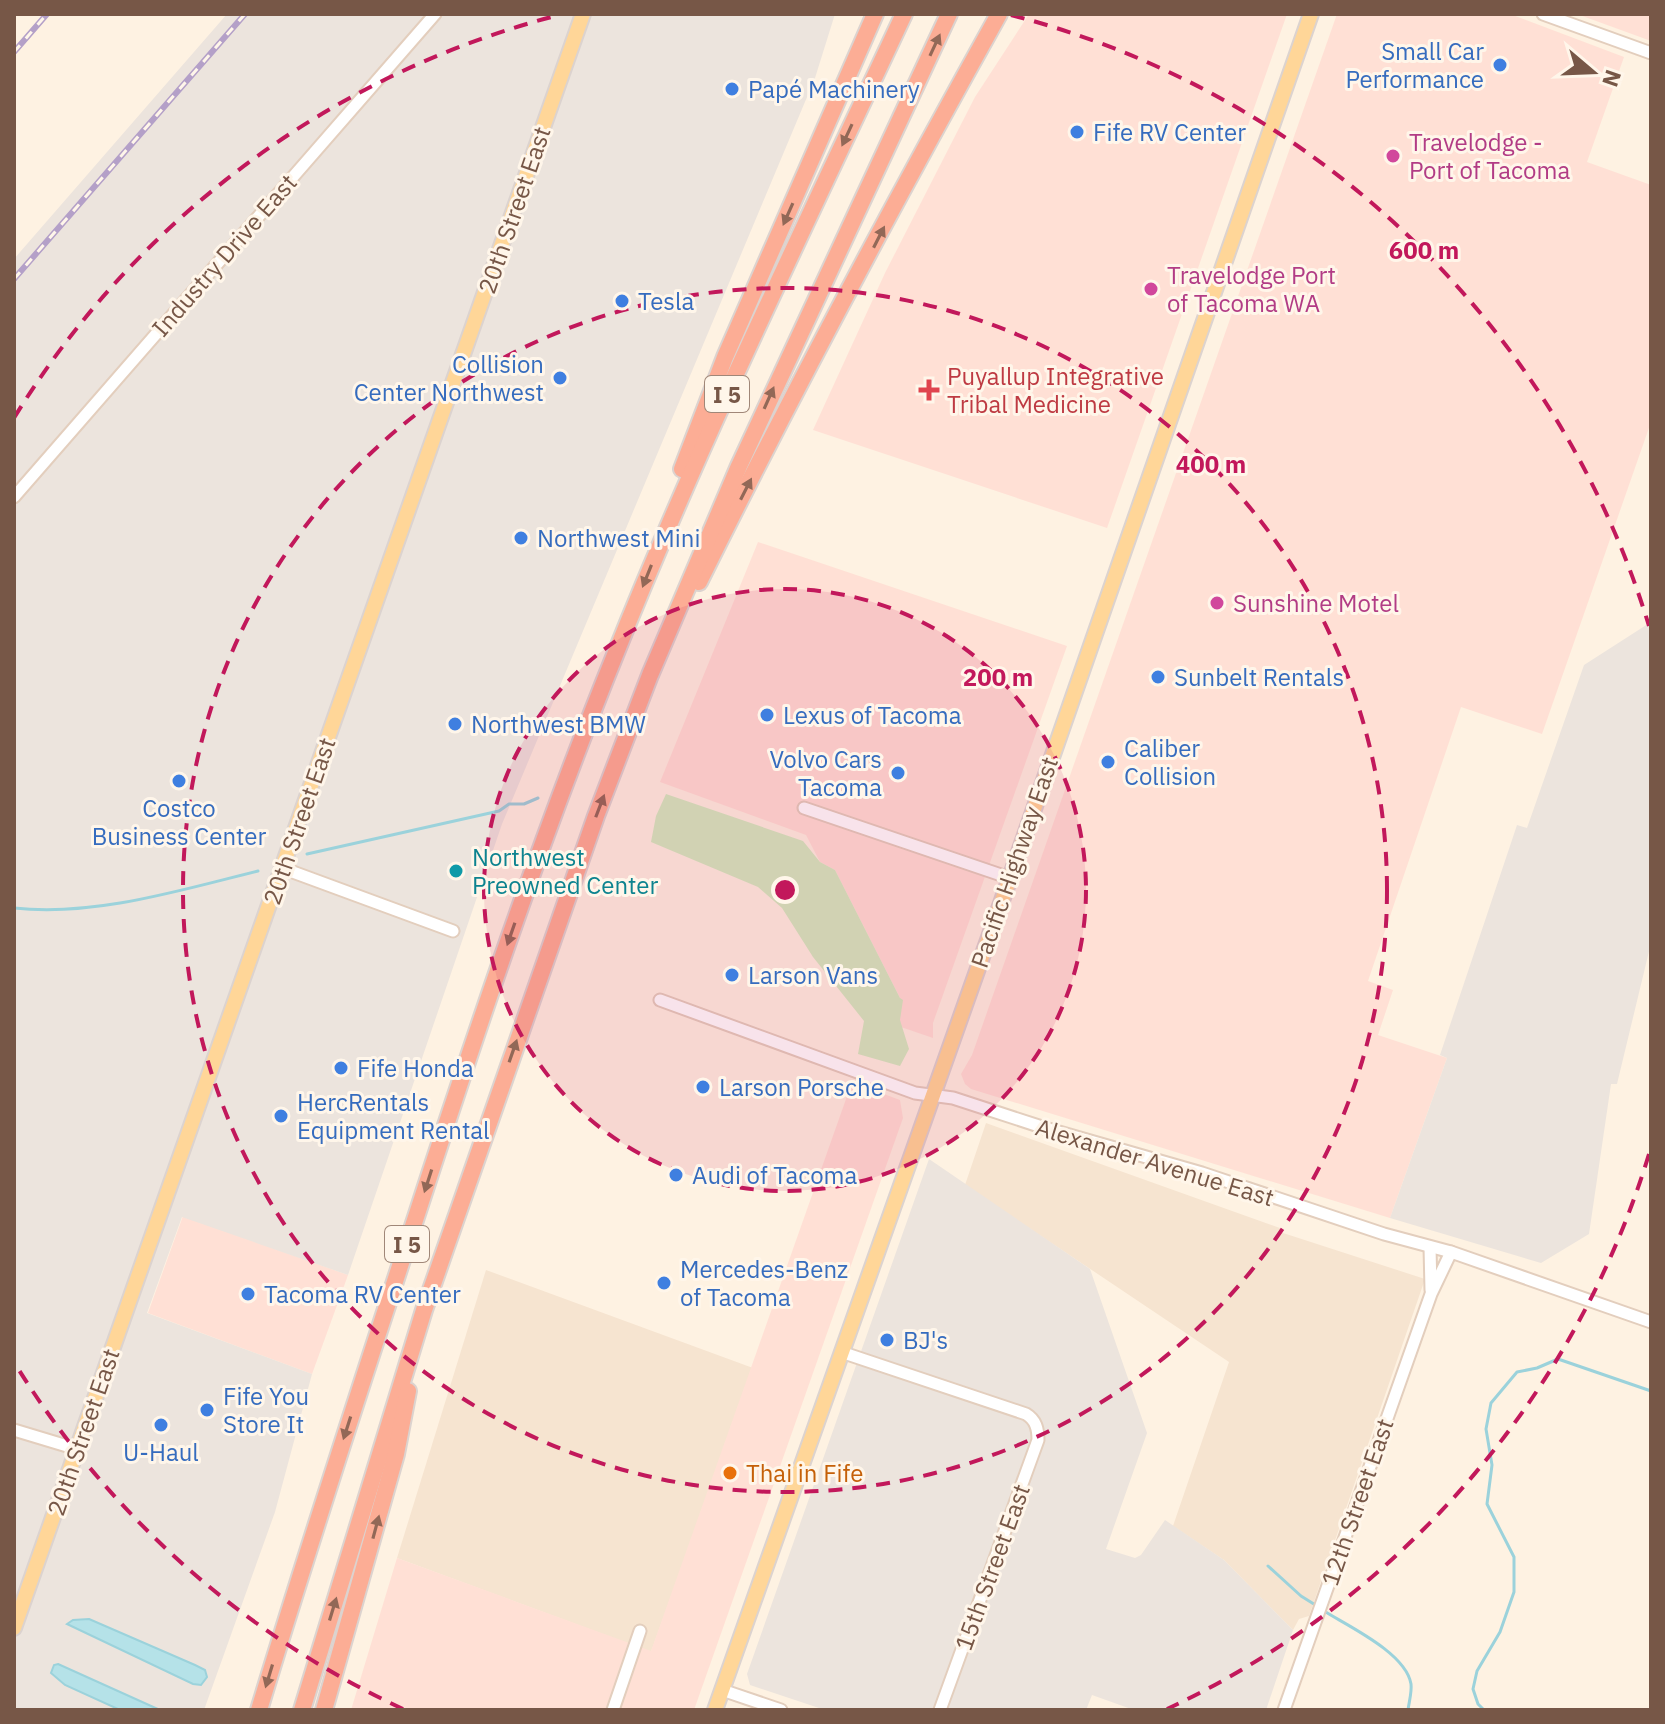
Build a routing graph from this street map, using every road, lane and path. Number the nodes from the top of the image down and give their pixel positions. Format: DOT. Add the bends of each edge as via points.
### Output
graph roads {
  1 [pos="435,14"];
  2 [pos="583,14"];
  3 [pos="875,14"];
  4 [pos="904,14"];
  5 [pos="949,14"];
  6 [pos="999,14"];
  7 [pos="1311,14"];
  8 [pos="1543,14"];
  9 [pos="1651,53"];
  10 [pos="14,497"];
  11 [pos="668,524"];
  12 [pos="637,709"];
  13 [pos="804,808"];
  14 [pos="282,868"];
  15 [pos="1010,878"];
  16 [pos="453,931"];
  17 [pos="660,1000"];
  18 [pos="932,1095"];
  19 [pos="1430,1247"];
  20 [pos="1451,1252"];
  21 [pos="1431,1294"];
  22 [pos="424,1310"];
  23 [pos="1651,1322"];
  24 [pos="841,1352"];
  25 [pos="14,1430"];
  26 [pos="77,1449"];
  27 [pos="14,1628"];
  28 [pos="640,1631"];
  29 [pos="722,1690"];
  30 [pos="259,1710"];
  31 [pos="302,1710"];
  32 [pos="324,1710"];
  33 [pos="613,1710"];
  34 [pos="715,1710"];
  35 [pos="781,1710"];
  36 [pos="940,1710"];
  37 [pos="1284,1710"];
  1 -- 10 [label="street, Industry Drive East"];
  2 -- 14 [label="main road, 20th Street East"];
  3 -- 11 [label="highway, one-way" via="725,357 683,465"];
  4 -- 11 [label="highway, I 5, one-way"];
  12 -- 5 [label="highway, I 5, one-way" via="745,452"];
  12 -- 6 [label="highway, one-way" via="753,476"];
  7 -- 15 [label="main road, Pacific Highway East"];
  8 -- 9 [label="street"];
  11 -- 30 [label="highway, I 5, one-way" via="565,782 471,1047"];
  22 -- 12 [label="highway, I 5, one-way"];
  13 -- 15 [label="street"];
  14 -- 16 [label="street"];
  14 -- 26 [label="main road, 20th Street East"];
  15 -- 18 [label="main road, Pacific Highway East"];
  17 -- 18 [label="street, Alexander Avenue East"];
  18 -- 19 [label="street, Alexander Avenue East" via="1202,1173"];
  18 -- 24 [label="main road, Pacific Highway East"];
  19 -- 20 [label="street, Alexander Avenue East"];
  19 -- 21 [label="street, 12th Street East"];
  20 -- 21 [label="street, 12th Street East"];
  20 -- 23 [label="street, Alexander Avenue East"];
  21 -- 37 [label="street, 12th Street East"];
  31 -- 22 [label="highway, I 5, one-way"];
  32 -- 22 [label="highway, one-way" via="396,1454"];
  24 -- 29 [label="main road, Pacific Highway East"];
  24 -- 36 [label="street, 15th Street East" via="1024,1413 1036,1424 1038,1440"];
  25 -- 26 [label="street"];
  26 -- 27 [label="main road, 20th Street East"];
  28 -- 33 [label="street"];
  29 -- 34 [label="main road, Pacific Highway East"];
  29 -- 35 [label="street"];
}
